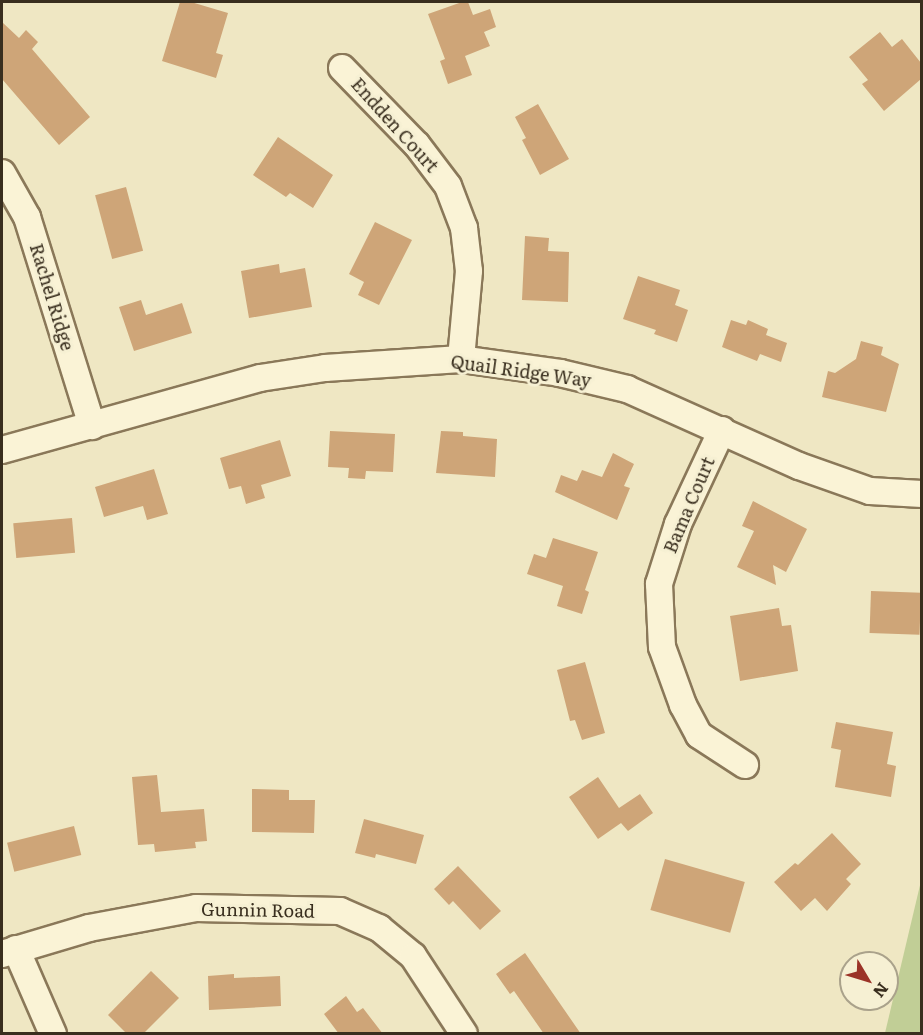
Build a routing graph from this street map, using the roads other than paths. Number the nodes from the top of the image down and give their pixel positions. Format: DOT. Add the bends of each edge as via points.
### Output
graph roads {
  1 [pos="342,68"];
  2 [pos="2,173"];
  3 [pos="461,359"];
  4 [pos="92,426"];
  5 [pos="722,430"];
  6 [pos="2,450"];
  7 [pos="921,494"];
  8 [pos="745,765"];
  9 [pos="9,951"];
  10 [pos="53,1034"];
  11 [pos="464,1034"];
  1 -- 3 [label="street, Endden Court" via="417,145 448,186 464,228 469,271"];
  2 -- 4 [label="street, Rachel Ridge" via="27,217"];
  3 -- 4 [label="street, Quail Ridge Way" via="325,368 260,378"];
  3 -- 5 [label="street, Quail Ridge Way" via="560,373 627,389"];
  4 -- 6 [label="street, Quail Ridge Way"];
  5 -- 7 [label="street, Quail Ridge Way" via="800,466 870,491"];
  5 -- 8 [label="street, Bama Court" via="678,524 659,584 662,647 683,705 699,735"];
  9 -- 10 [label="street"];
  9 -- 11 [label="street, Gunnin Road" via="89,928 196,908 340,911 379,928 413,956"];
}
